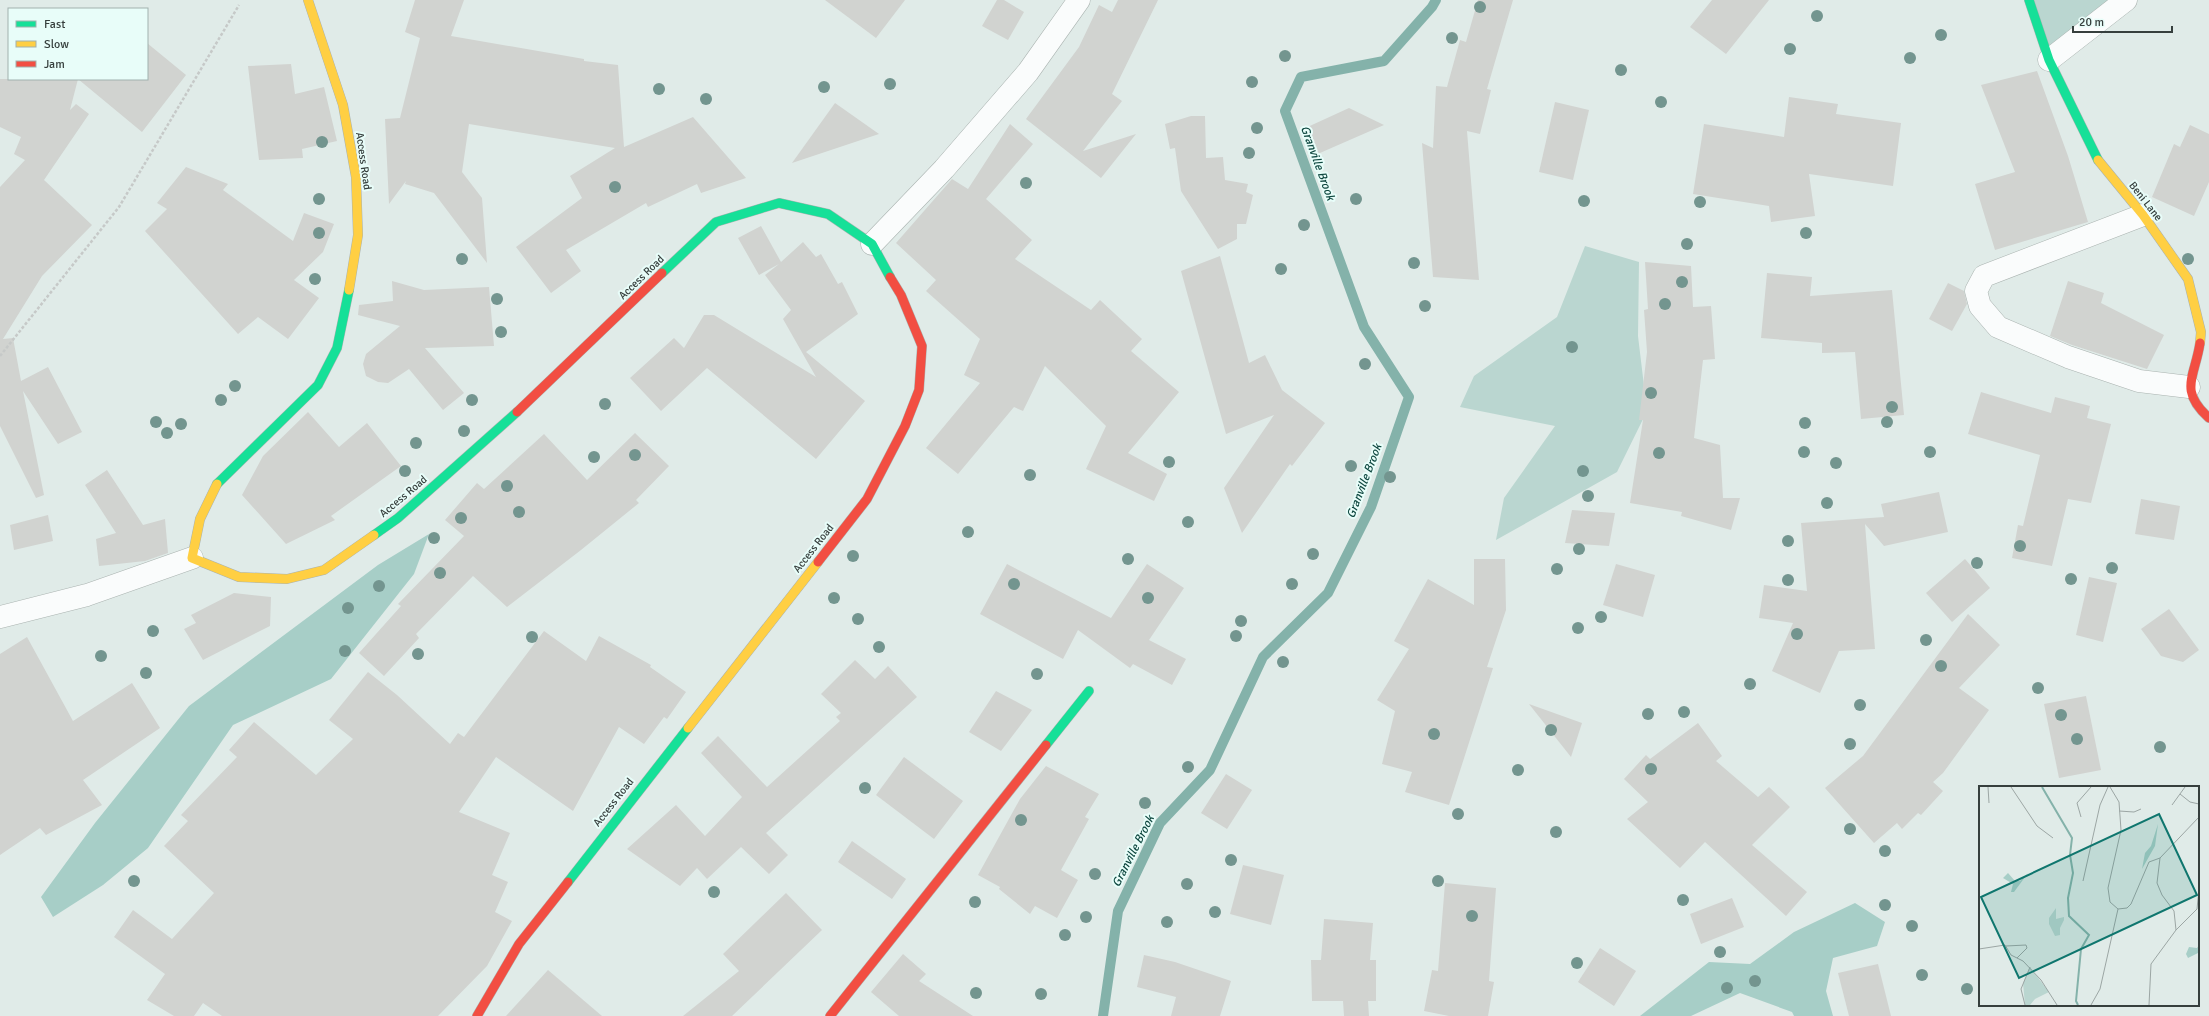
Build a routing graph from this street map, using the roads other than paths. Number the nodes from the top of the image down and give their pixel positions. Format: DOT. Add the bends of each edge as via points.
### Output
graph roads {
  1 [pos="308,0"];
  2 [pos="1079,0"];
  3 [pos="2029,0"];
  4 [pos="2126,0"];
  5 [pos="2049,60"];
  6 [pos="2143,215"];
  7 [pos="872,244"];
  8 [pos="2188,387"];
  9 [pos="2209,418"];
  10 [pos="192,558"];
  11 [pos="0,618"];
  12 [pos="1089,691"];
  13 [pos="477,1016"];
  14 [pos="830,1016"];
  1 -- 10 [label="street, Access Road" via="343,106 356,177 358,235 345,314 336,348 318,385 217,483 205,501 199,518"];
  2 -- 7 [label="street" via="1023,78 944,169"];
  3 -- 5 [label="street, Beni Lane"];
  4 -- 5 [label="street"];
  5 -- 6 [label="street, Beni Lane" via="2095,156"];
  6 -- 8 [label="street, Beni Lane" via="2188,278 2201,332 2198,354"];
  6 -- 8 [label="street" via="1984,276 1976,291 1980,306 1998,327 2068,357 2140,381"];
  7 -- 10 [label="street, Access Road" via="828,214 779,203 716,222 506,422 398,518 324,570 287,579 239,577"];
  7 -- 13 [label="street, Access Road" via="901,295 922,346 919,390 905,426 867,499 519,944"];
  8 -- 9 [label="street" via="2198,408"];
  10 -- 11 [label="street" via="87,595"];
  12 -- 14 [label="street"];
}
